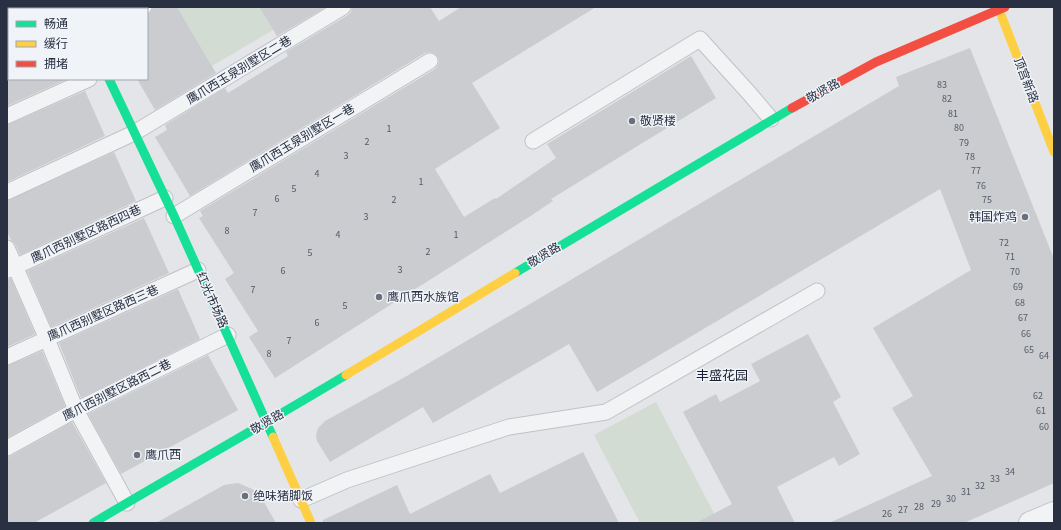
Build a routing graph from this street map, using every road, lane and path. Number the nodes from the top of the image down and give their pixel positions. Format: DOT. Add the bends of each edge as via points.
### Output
graph roads {
  1 [pos="344,7"];
  2 [pos="1001,8"];
  3 [pos="430,61"];
  4 [pos="87,80"];
  5 [pos="109,80"];
  6 [pos="7,116"];
  7 [pos="771,119"];
  8 [pos="134,133"];
  9 [pos="533,141"];
  10 [pos="1054,152"];
  11 [pos="7,192"];
  12 [pos="165,198"];
  13 [pos="174,216"];
  14 [pos="7,248"];
  15 [pos="11,269"];
  16 [pos="198,270"];
  17 [pos="817,291"];
  18 [pos="228,335"];
  19 [pos="47,339"];
  20 [pos="7,357"];
  21 [pos="76,410"];
  22 [pos="266,423"];
  23 [pos="7,448"];
  24 [pos="301,500"];
  25 [pos="127,503"];
  26 [pos="1054,513"];
  27 [pos="93,523"];
  28 [pos="311,523"];
  29 [pos="1030,523"];
  1 -- 8 [label="lane, 鹰爪西玉泉别墅区二巷"];
  2 -- 7 [label="street, 敬贤路" via="876,62"];
  2 -- 10 [label="street, 顶宫新路"];
  3 -- 13 [label="lane, 鹰爪西玉泉别墅区一巷"];
  4 -- 6 [label="lane"];
  5 -- 8 [label="street, 红光市场路"];
  7 -- 9 [label="lane" via="700,39"];
  7 -- 22 [label="street, 敬贤路"];
  8 -- 11 [label="lane, 鹰爪西玉泉别墅区二巷"];
  8 -- 12 [label="street, 红光市场路"];
  12 -- 13 [label="street, 红光市场路"];
  12 -- 15 [label="lane, 鹰爪西别墅区路西四巷"];
  13 -- 16 [label="street, 红光市场路"];
  14 -- 15 [label="lane"];
  15 -- 19 [label="lane"];
  16 -- 18 [label="street, 红光市场路"];
  16 -- 19 [label="lane, 鹰爪西别墅区路西三巷"];
  17 -- 24 [label="lane" via="606,412 509,427 346,480"];
  18 -- 21 [label="lane, 鹰爪西别墅区路西二巷"];
  18 -- 22 [label="street, 红光市场路"];
  19 -- 20 [label="lane, 鹰爪西别墅区路西三巷"];
  19 -- 21 [label="lane"];
  21 -- 23 [label="lane, 鹰爪西别墅区路西二巷"];
  21 -- 25 [label="lane"];
  22 -- 24 [label="street, 红光市场路"];
  22 -- 25 [label="street, 敬贤路"];
  24 -- 28 [label="street, 红光市场路"];
  25 -- 27 [label="street, 敬贤路"];
  26 -- 29 [label="street"];
}
